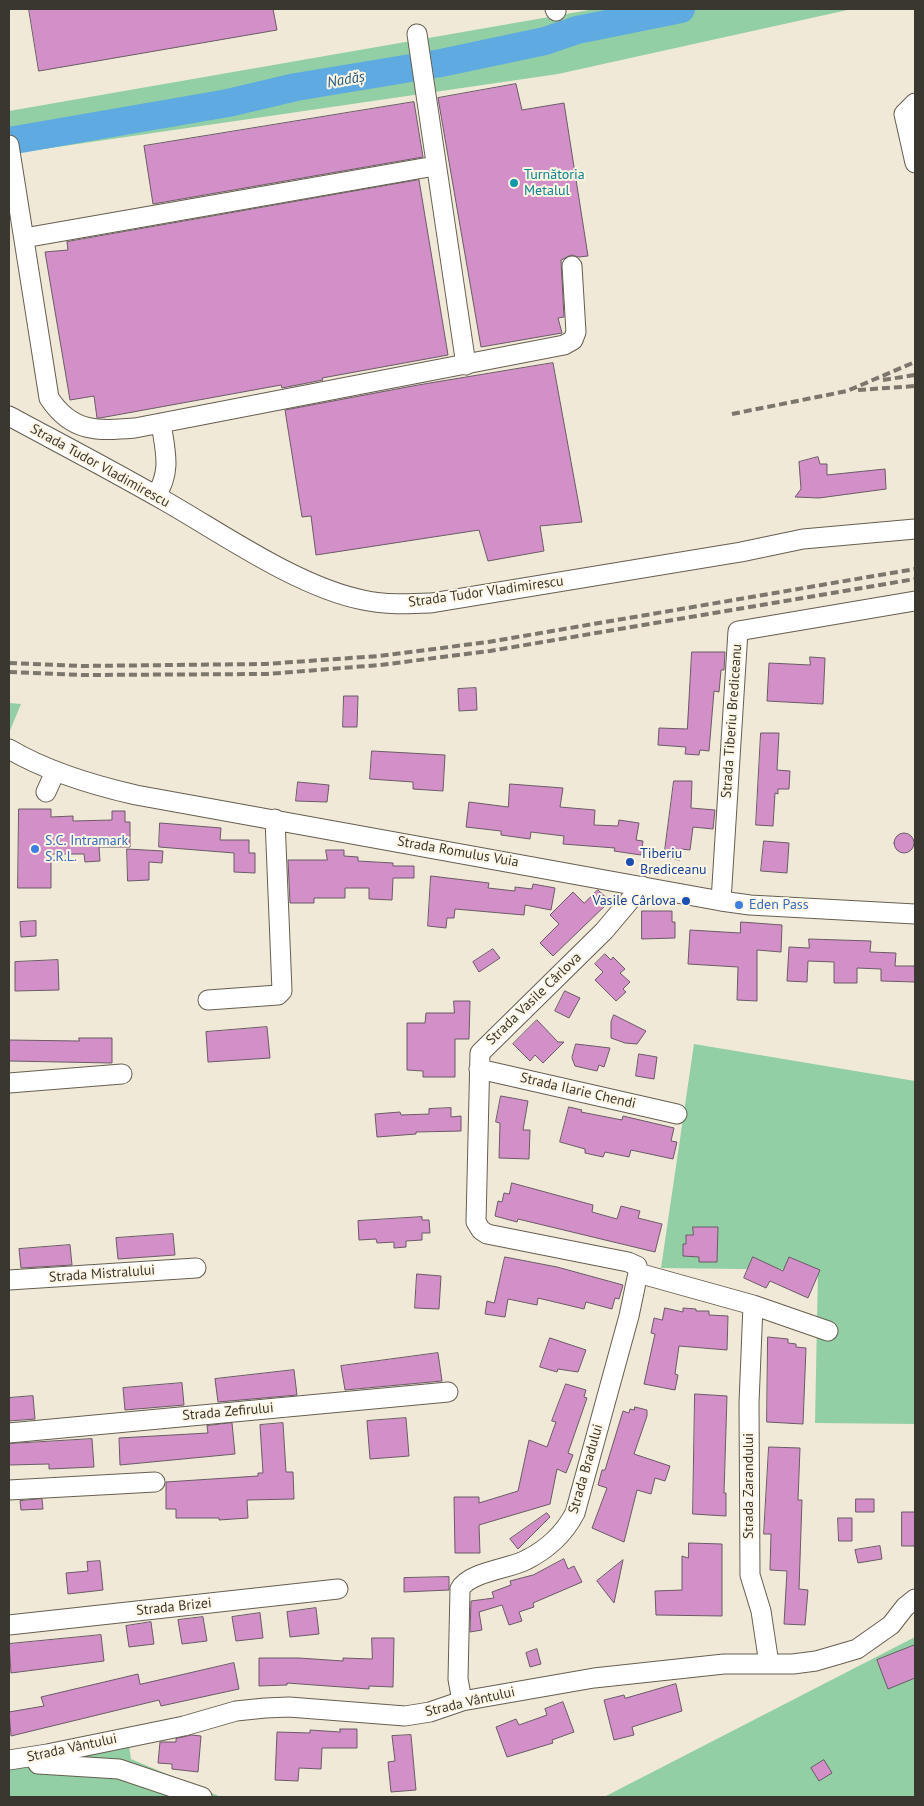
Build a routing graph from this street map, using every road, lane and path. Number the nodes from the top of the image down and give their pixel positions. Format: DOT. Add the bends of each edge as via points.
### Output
graph roads {
  1 [pos="417,34"];
  2 [pos="915,102"];
  3 [pos="9,145"];
  4 [pos="915,163"];
  5 [pos="435,166"];
  6 [pos="24,238"];
  7 [pos="572,266"];
  8 [pos="466,365"];
  9 [pos="9,416"];
  10 [pos="161,423"];
  11 [pos="156,496"];
  12 [pos="915,529"];
  13 [pos="915,601"];
  14 [pos="9,749"];
  15 [pos="55,772"];
  16 [pos="46,792"];
  17 [pos="275,819"];
  18 [pos="642,886"];
  19 [pos="722,901"];
  20 [pos="915,914"];
  21 [pos="208,1000"];
  22 [pos="479,1069"];
  23 [pos="122,1074"];
  24 [pos="9,1084"];
  25 [pos="677,1114"];
  26 [pos="196,1268"];
  27 [pos="638,1270"];
  28 [pos="9,1280"];
  29 [pos="753,1305"];
  30 [pos="828,1331"];
  31 [pos="448,1392"];
  32 [pos="9,1433"];
  33 [pos="155,1482"];
  34 [pos="9,1490"];
  35 [pos="338,1589"];
  36 [pos="915,1599"];
  37 [pos="9,1625"];
  38 [pos="769,1664"];
  39 [pos="462,1701"];
  40 [pos="10,1760"];
  41 [pos="202,1797"];
  1 -- 5 [label="street"];
  2 -- 4 [label="street" via="904,114"];
  3 -- 6 [label="street"];
  5 -- 6 [label="street"];
  5 -- 8 [label="street"];
  6 -- 10 [label="street" via="49,398 55,407 72,421 89,429 136,428"];
  7 -- 8 [label="street" via="576,332 573,340 564,345"];
  8 -- 10 [label="street"];
  9 -- 11 [label="street, Strada Tudor Vladimirescu"];
  10 -- 11 [label="street" via="168,466 164,484"];
  11 -- 12 [label="street, Strada Tudor Vladimirescu" via="298,577 364,600 398,604 431,603 803,539"];
  13 -- 19 [label="street, Strada Tiberiu Brediceanu" via="738,631"];
  14 -- 15 [label="street, Strada Romulus Vuia"];
  15 -- 16 [label="street"];
  15 -- 17 [label="street, Strada Romulus Vuia" via="118,791"];
  17 -- 18 [label="street, Strada Romulus Vuia"];
  17 -- 21 [label="street" via="282,991 278,995"];
  18 -- 19 [label="street, Strada Romulus Vuia"];
  18 -- 22 [label="street, Strada Vasile Cârlova" via="604,931 484,1047 480,1053"];
  19 -- 20 [label="street, Strada Romulus Vuia"];
  22 -- 25 [label="street, Strada Ilarie Chendi"];
  22 -- 27 [label="street, Strada Vasile Cârlova" via="476,1222 481,1230 487,1234 628,1262"];
  23 -- 24 [label="street"];
  26 -- 28 [label="street, Strada Mistralului"];
  27 -- 29 [label="street"];
  27 -- 39 [label="street, Strada Bradului" via="630,1316 575,1513 565,1531 526,1560 470,1579 460,1589 458,1679"];
  29 -- 30 [label="street"];
  29 -- 38 [label="street, Strada Zarandului" via="748,1403 750,1574 761,1611"];
  31 -- 32 [label="street, Strada Zefirului"];
  33 -- 34 [label="street"];
  35 -- 37 [label="street, Strada Brizei"];
  36 -- 38 [label="street, Strada Vântului" via="891,1625 857,1650 816,1661"];
  38 -- 39 [label="street, Strada Vântului" via="724,1664 594,1678"];
  39 -- 40 [label="street, Strada Vântului" via="405,1716 289,1707 246,1710 184,1726"];
  40 -- 41 [label="street" via="119,1769"];
}
